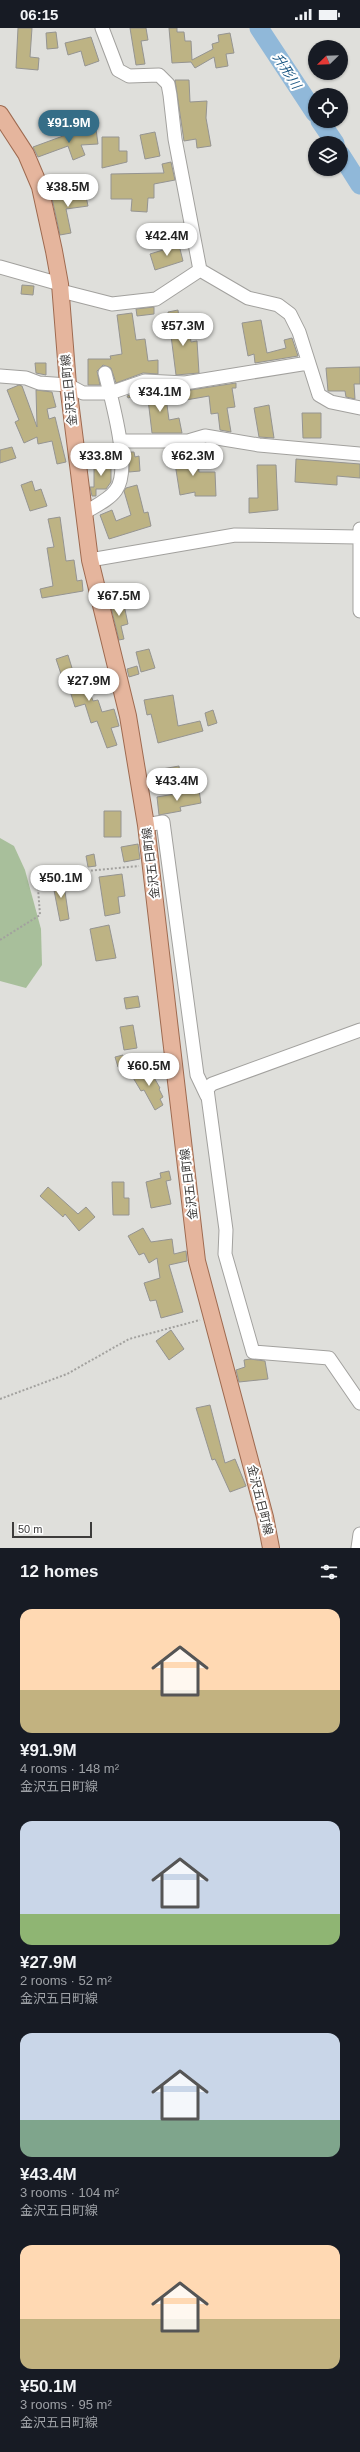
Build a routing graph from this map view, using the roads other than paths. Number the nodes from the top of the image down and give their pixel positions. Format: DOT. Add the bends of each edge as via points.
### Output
graph roads {
  1 [pos="102,28"];
  2 [pos="0,114"];
  3 [pos="0,268"];
  4 [pos="200,270"];
  5 [pos="60,288"];
  6 [pos="308,362"];
  7 [pos="105,373"];
  8 [pos="0,376"];
  9 [pos="68,385"];
  10 [pos="110,394"];
  11 [pos="360,408"];
  12 [pos="120,441"];
  13 [pos="360,454"];
  14 [pos="84,513"];
  15 [pos="359,533"];
  16 [pos="90,560"];
  17 [pos="360,611"];
  18 [pos="146,825"];
  19 [pos="360,1030"];
  20 [pos="207,1096"];
  21 [pos="360,1403"];
  22 [pos="360,1534"];
  23 [pos="271,1548"];
  24 [pos="358,1548"];
  1 -- 4 [label="street" via="118,70 129,76 160,75 168,84 175,140"];
  2 -- 5 [label="main road, 金沢五日町線" via="26,154 40,187"];
  3 -- 5 [label="street"];
  4 -- 5 [label="street" via="156,299 112,304"];
  4 -- 6 [label="street" via="248,298 278,305 290,314 299,332"];
  5 -- 9 [label="main road, 金沢五日町線"];
  6 -- 10 [label="street" via="185,383 145,381"];
  6 -- 11 [label="street" via="319,395 331,402"];
  7 -- 10 [label="street"];
  8 -- 9 [label="street"];
  9 -- 10 [label="street" via="83,393"];
  9 -- 14 [label="main road, 金沢五日町線"];
  10 -- 12 [label="street"];
  12 -- 13 [label="street" via="188,441 204,436 259,445"];
  12 -- 14 [label="street" via="122,479 116,490 104,501"];
  14 -- 16 [label="main road, 金沢五日町線"];
  15 -- 16 [label="street" via="240,535"];
  15 -- 17 [label="street"];
  16 -- 18 [label="main road, 金沢五日町線" via="128,716"];
  18 -- 20 [label="street" via="163,822 197,1075"];
  18 -- 23 [label="main road, 金沢五日町線" via="197,1261"];
  19 -- 20 [label="street" via="212,1084 207,1089"];
  20 -- 21 [label="street" via="226,1230 225,1254 253,1352 329,1358"];
  22 -- 24 [label="street"];
}
